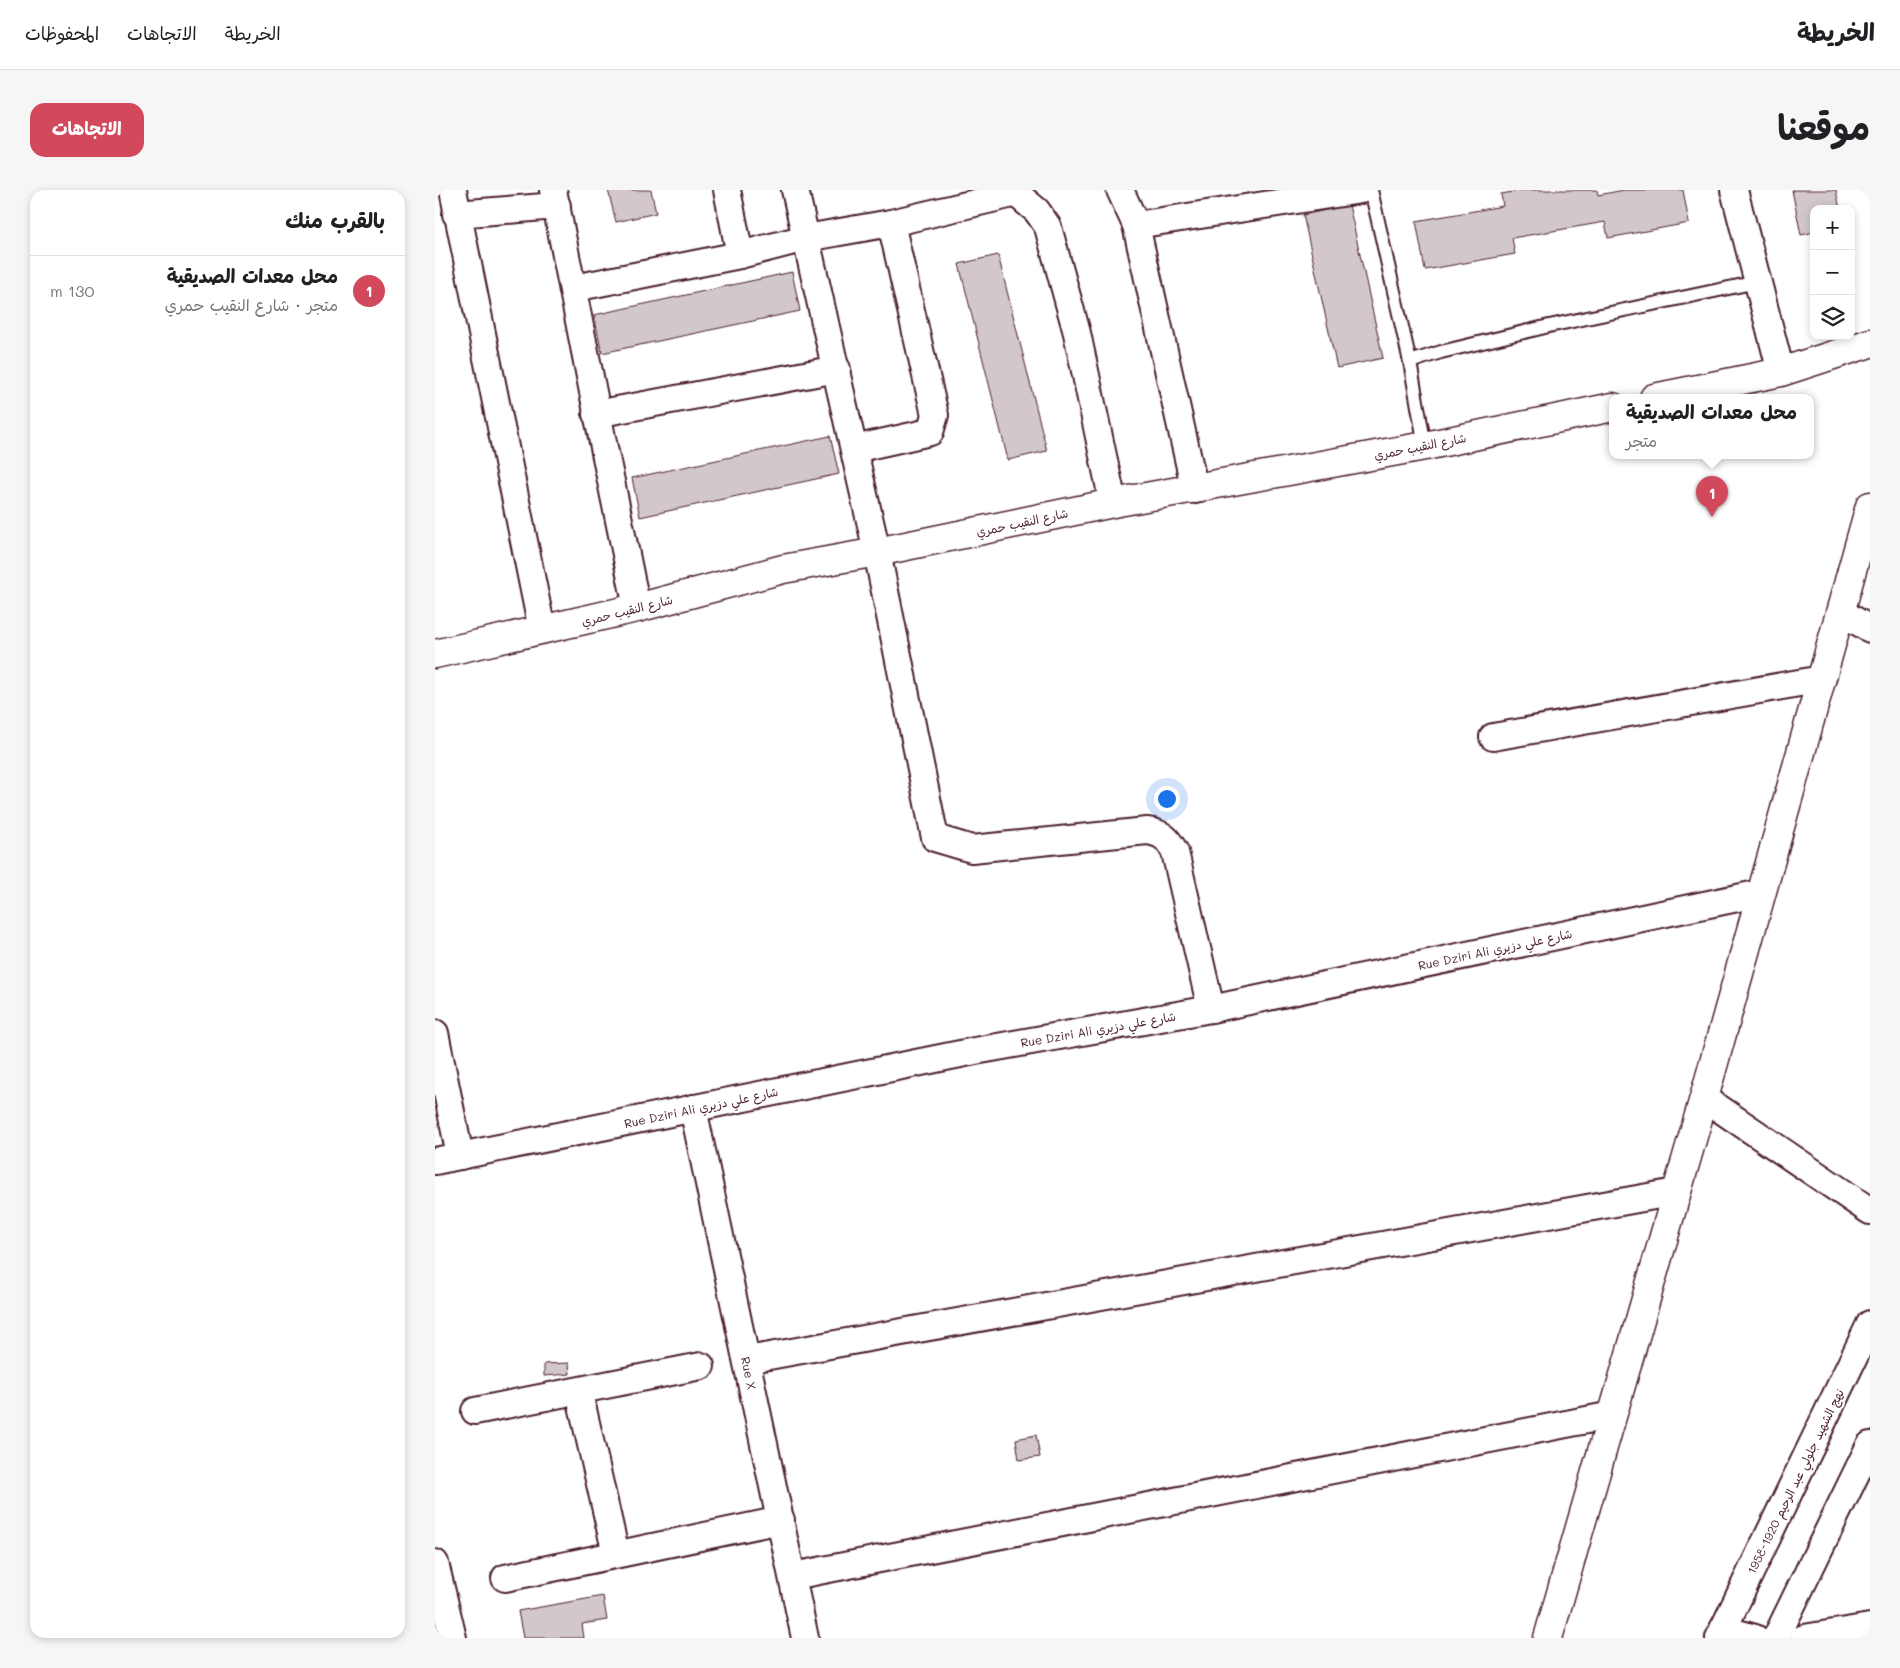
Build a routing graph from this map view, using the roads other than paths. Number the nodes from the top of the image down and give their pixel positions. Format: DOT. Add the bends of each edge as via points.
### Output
graph roads {
  1 [pos="727,190"];
  2 [pos="795,190"];
  3 [pos="1120,190"];
  4 [pos="1361,190"];
  5 [pos="1371,190"];
  6 [pos="1733,190"];
  7 [pos="1014,191"];
  8 [pos="555,198"];
  9 [pos="454,202"];
  10 [pos="891,223"];
  11 [pos="1136,225"];
  12 [pos="806,238"];
  13 [pos="740,254"];
  14 [pos="1757,282"];
  15 [pos="574,288"];
  16 [pos="1870,343"];
  17 [pos="1410,362"];
  18 [pos="837,369"];
  19 [pos="1781,372"];
  20 [pos="1674,394"];
  21 [pos="1609,408"];
  22 [pos="597,414"];
  23 [pos="1425,446"];
  24 [pos="854,449"];
  25 [pos="1195,490"];
  26 [pos="1113,503"];
  27 [pos="1870,506"];
  28 [pos="877,552"];
  29 [pos="637,608"];
  30 [pos="1841,612"];
  31 [pos="1870,629"];
  32 [pos="542,630"];
  33 [pos="435,654"];
  34 [pos="1822,679"];
  35 [pos="1493,737"];
  36 [pos="1761,892"];
  37 [pos="1211,1009"];
  38 [pos="435,1033"];
  39 [pos="1704,1098"];
  40 [pos="693,1108"];
  41 [pos="460,1156"];
  42 [pos="435,1161"];
  43 [pos="1676,1192"];
  44 [pos="1870,1211"];
  45 [pos="1870,1324"];
  46 [pos="747,1360"];
  47 [pos="701,1366"];
  48 [pos="579,1392"];
  49 [pos="475,1411"];
  50 [pos="1612,1415"];
  51 [pos="1870,1445"];
  52 [pos="781,1520"];
  53 [pos="616,1554"];
  54 [pos="435,1563"];
  55 [pos="793,1576"];
  56 [pos="505,1578"];
  57 [pos="1870,1627"];
  58 [pos="1721,1634"];
  59 [pos="453,1638"];
  60 [pos="805,1638"];
  61 [pos="1547,1638"];
  62 [pos="1755,1638"];
  63 [pos="1776,1638"];
  64 [pos="1804,1638"];
  1 -- 13 [label="street"];
  2 -- 12 [label="street"];
  3 -- 11 [label="street"];
  4 -- 11 [label="street"];
  5 -- 17 [label="lane"];
  6 -- 14 [label="street"];
  7 -- 10 [label="street"];
  7 -- 26 [label="street" via="1037,211 1048,228 1077,332"];
  8 -- 9 [label="street"];
  8 -- 15 [label="street"];
  9 -- 32 [label="street"];
  10 -- 12 [label="street"];
  10 -- 24 [label="street" via="935,415 930,432"];
  11 -- 25 [label="street"];
  12 -- 13 [label="street"];
  12 -- 18 [label="street"];
  13 -- 15 [label="street"];
  14 -- 17 [label="lane" via="1549,326"];
  14 -- 19 [label="street"];
  15 -- 22 [label="street"];
  16 -- 19 [label="main road"];
  17 -- 23 [label="lane"];
  18 -- 22 [label="street"];
  18 -- 24 [label="street"];
  19 -- 20 [label="main road"];
  21 -- 23 [label="main road, شارع النقيب حمري"];
  22 -- 29 [label="street"];
  23 -- 25 [label="main road, شارع النقيب حمري"];
  24 -- 28 [label="street"];
  25 -- 26 [label="main road, شارع النقيب حمري"];
  26 -- 28 [label="main road, شارع النقيب حمري"];
  27 -- 30 [label="main road"];
  28 -- 29 [label="main road, شارع النقيب حمري" via="783,569"];
  28 -- 37 [label="street" via="935,838 972,849 1159,832 1169,840 1175,852"];
  29 -- 32 [label="main road, شارع النقيب حمري"];
  30 -- 31 [label="street"];
  30 -- 34 [label="main road"];
  32 -- 33 [label="main road, شارع النقيب حمري"];
  34 -- 35 [label="street"];
  34 -- 36 [label="main road"];
  36 -- 37 [label="street, Rue Dziri Ali شارع علي دزيري"];
  36 -- 39 [label="main road"];
  37 -- 40 [label="street, Rue Dziri Ali شارع علي دزيري" via="975,1051"];
  38 -- 41 [label="street"];
  39 -- 43 [label="main road"];
  39 -- 44 [label="street"];
  40 -- 41 [label="street, Rue Dziri Ali شارع علي دزيري"];
  40 -- 46 [label="street, Rue X"];
  41 -- 42 [label="street, Rue Dziri Ali شارع علي دزيري"];
  43 -- 46 [label="street"];
  43 -- 50 [label="main road"];
  45 -- 58 [label="street, نهج الشهيد جلولي عبد الرحيم 1920-1958"];
  46 -- 52 [label="street, Rue X"];
  47 -- 48 [label="street"];
  48 -- 49 [label="street"];
  48 -- 53 [label="street"];
  50 -- 55 [label="street"];
  50 -- 61 [label="main road"];
  51 -- 63 [label="street"];
  52 -- 53 [label="street"];
  52 -- 55 [label="street, Rue X"];
  53 -- 56 [label="street"];
  54 -- 59 [label="street"];
  55 -- 60 [label="street, Rue X"];
  57 -- 64 [label="street"];
  58 -- 62 [label="street"];
}
